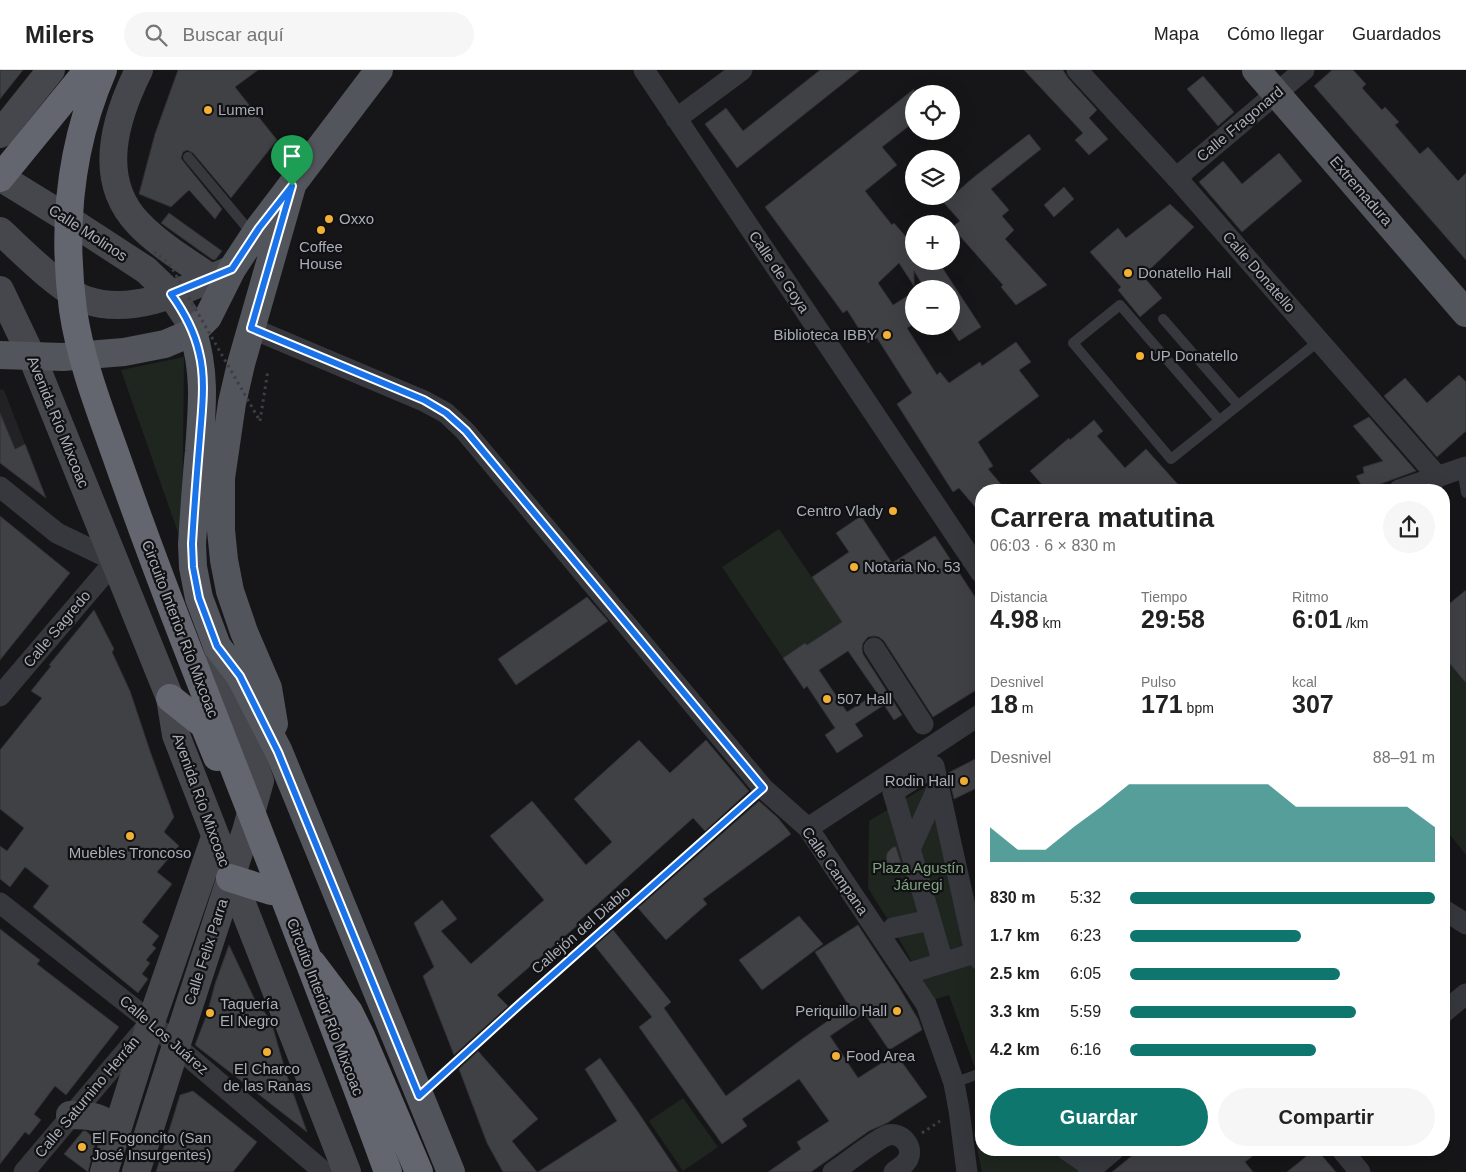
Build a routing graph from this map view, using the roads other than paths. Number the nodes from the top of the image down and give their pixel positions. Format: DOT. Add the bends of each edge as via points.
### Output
graph roads {
  1 [pos="51,70"];
  2 [pos="88,70"];
  3 [pos="103,70"];
  4 [pos="139,70"];
  5 [pos="379,70"];
  6 [pos="644,70"];
  7 [pos="742,70"];
  8 [pos="1076,70"];
  9 [pos="1256,70"];
  10 [pos="1304,70"];
  11 [pos="1276,94"];
  12 [pos="676,120"];
  13 [pos="0,134"];
  14 [pos="188,157"];
  15 [pos="0,178"];
  16 [pos="1176,178"];
  17 [pos="292,186"];
  18 [pos="0,232"];
  19 [pos="254,236"];
  20 [pos="222,274"];
  21 [pos="0,290"];
  22 [pos="171,294"];
  23 [pos="1466,313"];
  24 [pos="1164,319"];
  25 [pos="251,328"];
  26 [pos="193,332"];
  27 [pos="1320,341"];
  28 [pos="0,355"];
  29 [pos="32,357"];
  30 [pos="1238,405"];
  31 [pos="1219,420"];
  32 [pos="1464,468"];
  33 [pos="1438,477"];
  34 [pos="1417,484"];
  35 [pos="0,487"];
  36 [pos="1466,493"];
  37 [pos="115,561"];
  38 [pos="975,564"];
  39 [pos="217,646"];
  40 [pos="874,648"];
  41 [pos="0,696"];
  42 [pos="170,698"];
  43 [pos="975,718"];
  44 [pos="923,724"];
  45 [pos="278,752"];
  46 [pos="938,787"];
  47 [pos="763,788"];
  48 [pos="808,828"];
  49 [pos="246,831"];
  50 [pos="215,838"];
  51 [pos="910,849"];
  52 [pos="230,878"];
  53 [pos="271,891"];
  54 [pos="0,903"];
  55 [pos="1450,914"];
  56 [pos="930,920"];
  57 [pos="1466,924"];
  58 [pos="893,928"];
  59 [pos="975,944"];
  60 [pos="975,958"];
  61 [pos="943,963"];
  62 [pos="906,974"];
  63 [pos="1466,994"];
  64 [pos="1450,1007"];
  65 [pos="151,1022"];
  66 [pos="176,1046"];
  67 [pos="975,1075"];
  68 [pos="954,1083"];
  69 [pos="419,1096"];
  70 [pos="70,1115"];
  71 [pos="116,1131"];
  72 [pos="1074,1156"];
  73 [pos="1107,1156"];
  74 [pos="1347,1156"];
  75 [pos="1090,1170"];
  76 [pos="24,1172"];
  77 [pos="104,1172"];
  78 [pos="136,1172"];
  79 [pos="324,1172"];
  80 [pos="347,1172"];
  81 [pos="388,1172"];
  82 [pos="419,1172"];
  83 [pos="451,1172"];
  84 [pos="834,1172"];
  85 [pos="894,1172"];
  86 [pos="966,1172"];
  87 [pos="1360,1172"];
  1 -- 13 [label="main road"];
  2 -- 15 [label="highway, bridge"];
  3 -- 81 [label="highway, Circuito Interior Río Mixcoac, bridge" via="90,99 72,171 69,261 81,347 160,578"];
  4 -- 20 [label="main road" via="122,109 115,136 115,185 138,223 160,243"];
  5 -- 17 [label="main road"];
  6 -- 12 [label="street, Calle de Goya"];
  7 -- 12 [label="street"];
  8 -- 16 [label="street, Calle Donatello"];
  9 -- 11 [label="main road, Extremadura"];
  10 -- 11 [label="street, Calle Fragonard"];
  11 -- 16 [label="street, Calle Fragonard"];
  11 -- 23 [label="main road, Extremadura"];
  12 -- 38 [label="street, Calle de Goya"];
  14 -- 19 [label="lane"];
  15 -- 22 [label="main road, Calle Molinos" via="121,253 146,270"];
  16 -- 27 [label="street, Calle Donatello"];
  17 -- 19 [label="main road"];
  17 -- 25 [label="main road"];
  18 -- 22 [label="main road" via="68,290 85,300 128,304"];
  19 -- 20 [label="main road"];
  20 -- 22 [label="main road"];
  20 -- 26 [label="main road" via="208,317"];
  21 -- 29 [label="main road, Avenida Río Mixcoac"];
  22 -- 26 [label="main road, Calle Molinos"];
  24 -- 30 [label="lane"];
  25 -- 45 [label="main road" via="232,403 221,478 221,530 230,591 268,688"];
  25 -- 47 [label="street, Calle Campana" via="424,400 446,413 466,431"];
  26 -- 29 [label="main road" via="165,344 124,352"];
  26 -- 39 [label="main road" via="200,353 202,384 193,567 199,598"];
  27 -- 30 [label="lane"];
  27 -- 33 [label="street, Calle Donatello"];
  28 -- 29 [label="main road"];
  29 -- 37 [label="main road, Avenida Río Mixcoac"];
  30 -- 31 [label="lane"];
  31 -- 31 [label="lane" via="1171,459 1073,343 1120,305"];
  32 -- 33 [label="street"];
  32 -- 36 [label="lane"];
  33 -- 34 [label="street"];
  35 -- 37 [label="street" via="57,533"];
  37 -- 41 [label="street, Calle Sagredo"];
  37 -- 42 [label="main road, Avenida Río Mixcoac"];
  39 -- 45 [label="main road" via="240,676"];
  39 -- 49 [label="main road, Calle Felix Parra" via="227,687 260,781"];
  40 -- 44 [label="street"];
  42 -- 49 [label="highway" via="204,725"];
  42 -- 50 [label="main road, Avenida Río Mixcoac" via="176,735"];
  43 -- 48 [label="street"];
  45 -- 69 [label="main road"];
  46 -- 51 [label="street"];
  46 -- 51 [label="street" via="934,766 893,792"];
  46 -- 59 [label="street"];
  47 -- 48 [label="street, Calle Campana"];
  47 -- 69 [label="lane, Callejón del Diablo"];
  48 -- 62 [label="street, Calle Campana"];
  49 -- 52 [label="main road, Calle Felix Parra"];
  49 -- 53 [label="highway"];
  50 -- 52 [label="main road, Avenida Río Mixcoac"];
  50 -- 65 [label="main road, Calle Felix Parra"];
  51 -- 56 [label="street"];
  52 -- 53 [label="highway"];
  52 -- 66 [label="main road, Calle Felix Parra"];
  52 -- 80 [label="main road, Avenida Río Mixcoac"];
  53 -- 82 [label="highway" via="296,943 349,1012"];
  54 -- 65 [label="street, Calle Los Juárez"];
  55 -- 57 [label="street"];
  56 -- 58 [label="street"];
  56 -- 61 [label="street"];
  60 -- 61 [label="street"];
  61 -- 62 [label="street"];
  62 -- 68 [label="street, Calle Campana" via="926,1004"];
  63 -- 64 [label="street"];
  65 -- 66 [label="street, Calle Los Juárez"];
  65 -- 70 [label="street, Calle Saturnino Herrán"];
  65 -- 71 [label="main road, Calle Felix Parra"];
  66 -- 78 [label="main road, Calle Felix Parra"];
  66 -- 79 [label="street, Calle Los Juárez"];
  67 -- 68 [label="lane"];
  68 -- 86 [label="street, Calle Campana"];
  69 -- 83 [label="main road"];
  70 -- 71 [label="main road" via="97,1117"];
  70 -- 76 [label="street, Calle Saturnino Herrán"];
  71 -- 77 [label="main road, Calle Felix Parra"];
  72 -- 75 [label="street"];
  73 -- 75 [label="street"];
  74 -- 87 [label="street"];
  84 -- 85 [label="street" via="887,1136 898,1136 907,1142 910,1153 906,1163"];
}
